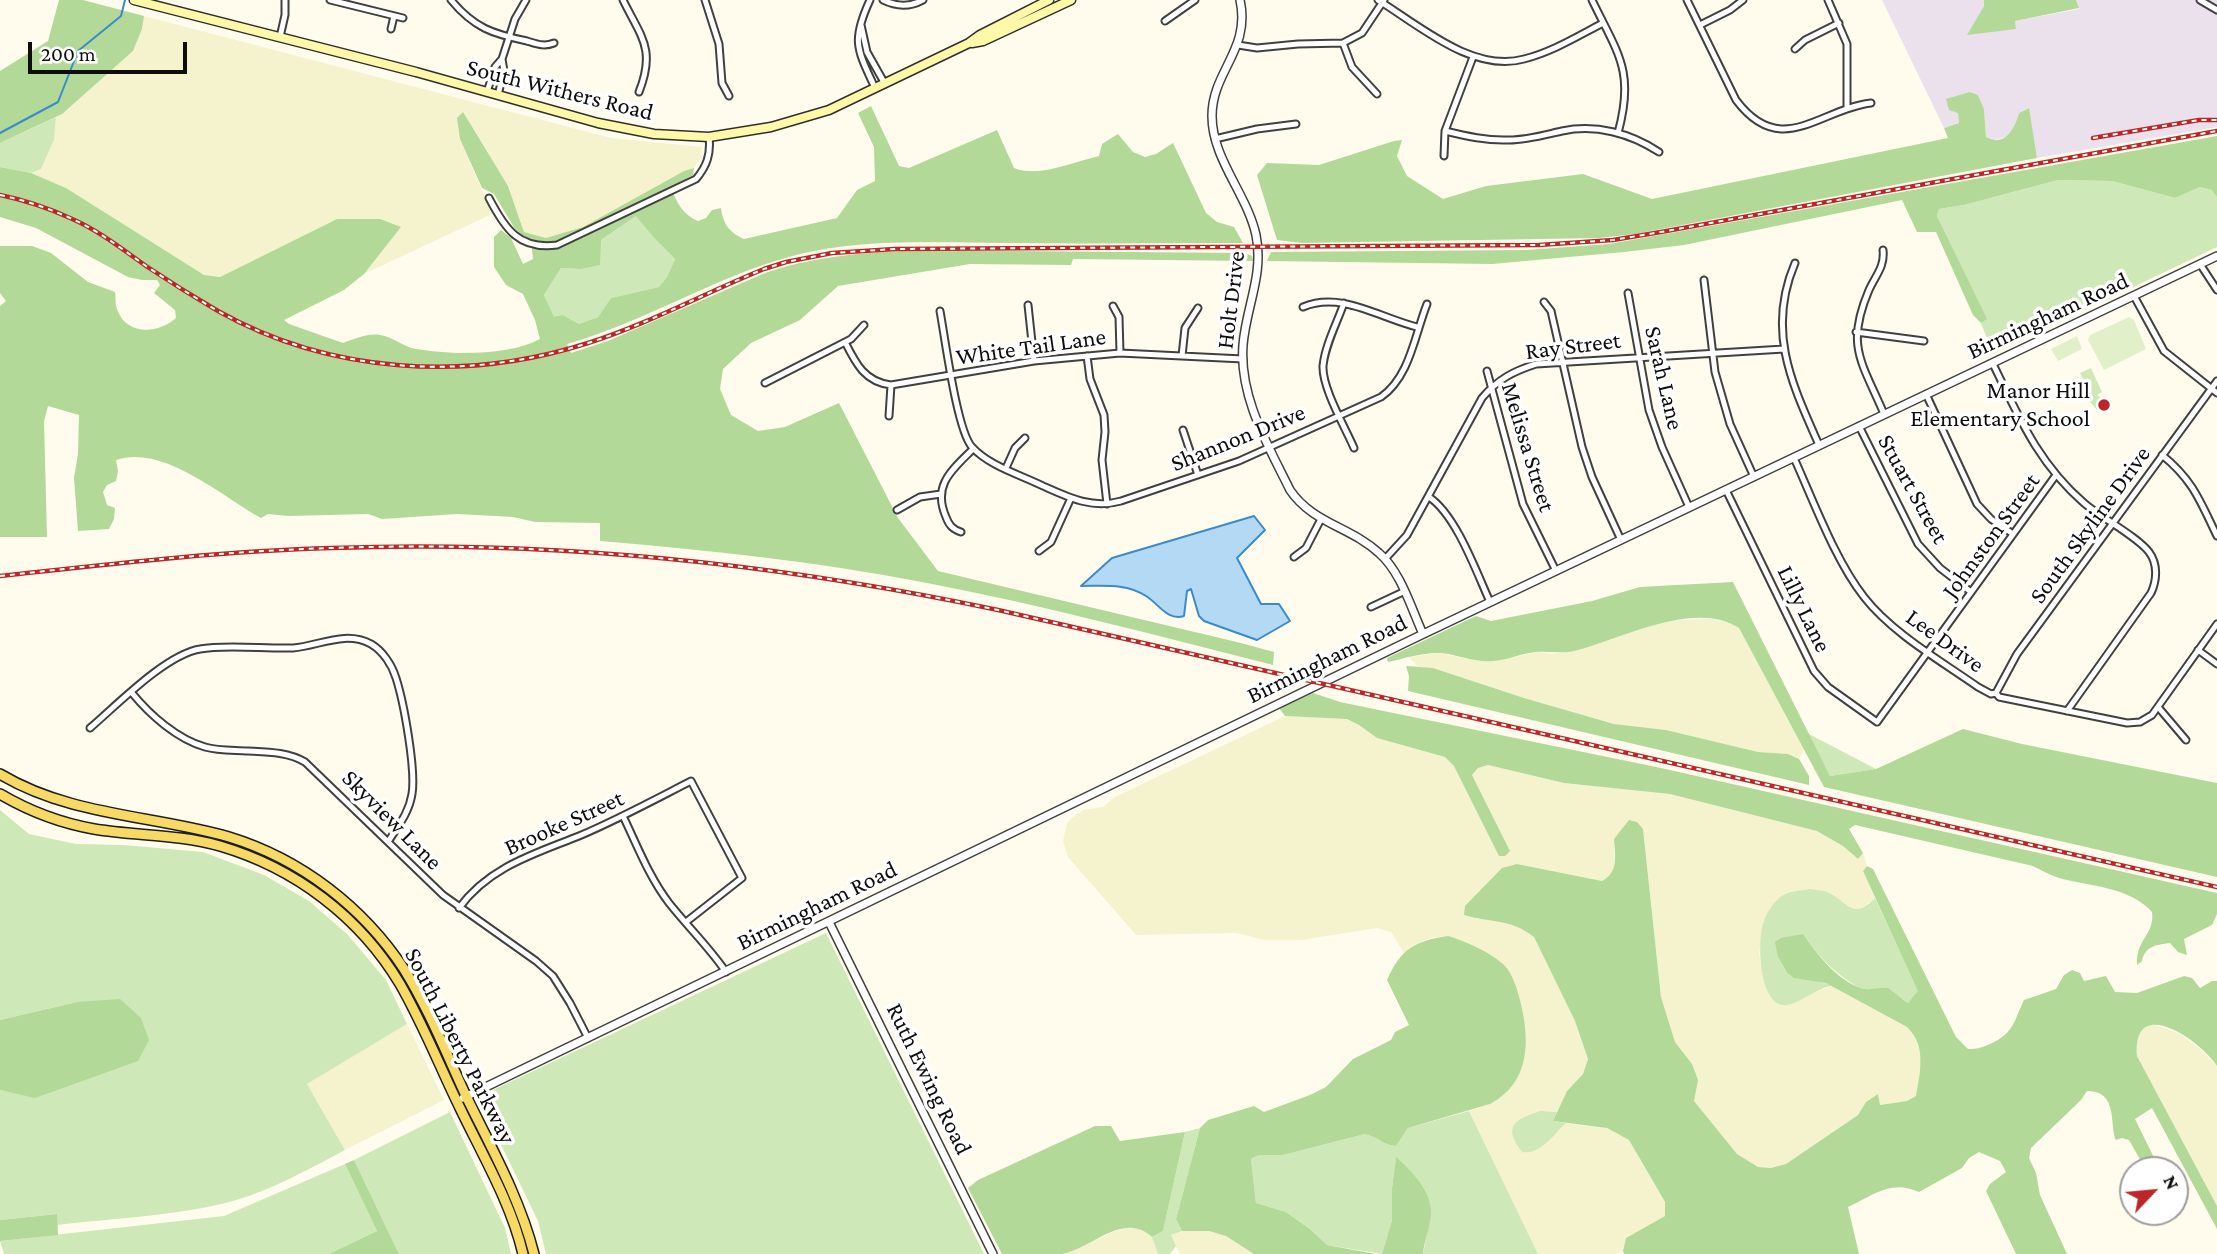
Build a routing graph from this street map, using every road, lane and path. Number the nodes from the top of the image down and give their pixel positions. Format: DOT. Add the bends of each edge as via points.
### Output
graph roads {
  1 [pos="134,0"];
  2 [pos="285,0"];
  3 [pos="330,0"];
  4 [pos="451,0"];
  5 [pos="526,0"];
  6 [pos="623,0"];
  7 [pos="705,0"];
  8 [pos="870,0"];
  9 [pos="883,0"];
  10 [pos="923,0"];
  11 [pos="1049,0"];
  12 [pos="1070,0"];
  13 [pos="1195,0"];
  14 [pos="1240,0"];
  15 [pos="1592,0"];
  16 [pos="1687,0"];
  17 [pos="1744,0"];
  18 [pos="1828,0"];
  19 [pos="2200,0"];
  20 [pos="1381,1"];
  21 [pos="346,2"];
  22 [pos="2217,10"];
  23 [pos="394,16"];
  24 [pos="403,18"];
  25 [pos="1165,21"];
  26 [pos="1603,23"];
  27 [pos="1839,23"];
  28 [pos="861,24"];
  29 [pos="1700,25"];
  30 [pos="391,29"];
  31 [pos="280,37"];
  32 [pos="508,37"];
  33 [pos="554,43"];
  34 [pos="969,43"];
  35 [pos="1343,43"];
  36 [pos="1238,45"];
  37 [pos="1795,49"];
  38 [pos="1473,57"];
  39 [pos="502,59"];
  40 [pos="885,84"];
  41 [pos="876,89"];
  42 [pos="487,92"];
  43 [pos="639,92"];
  44 [pos="1377,94"];
  45 [pos="498,95"];
  46 [pos="730,96"];
  47 [pos="1871,103"];
  48 [pos="1847,107"];
  49 [pos="1296,124"];
  50 [pos="1445,131"];
  51 [pos="1618,133"];
  52 [pos="709,137"];
  53 [pos="1215,139"];
  54 [pos="1659,152"];
  55 [pos="1444,156"];
  56 [pos="489,198"];
  57 [pos="1883,250"];
  58 [pos="2217,256"];
  59 [pos="1795,263"];
  60 [pos="2200,264"];
  61 [pos="1704,280"];
  62 [pos="2217,290"];
  63 [pos="1628,293"];
  64 [pos="2134,296"];
  65 [pos="1544,302"];
  66 [pos="1343,303"];
  67 [pos="1427,304"];
  68 [pos="1028,305"];
  69 [pos="1113,306"];
  70 [pos="1303,307"];
  71 [pos="1198,308"];
  72 [pos="940,311"];
  73 [pos="864,325"];
  74 [pos="1417,327"];
  75 [pos="1856,332"];
  76 [pos="1924,341"];
  77 [pos="845,342"];
  78 [pos="1784,349"];
  79 [pos="1120,353"];
  80 [pos="1711,353"];
  81 [pos="1087,356"];
  82 [pos="1182,356"];
  83 [pos="1638,356"];
  84 [pos="1242,359"];
  85 [pos="1034,361"];
  86 [pos="1562,362"];
  87 [pos="1993,363"];
  88 [pos="1487,371"];
  89 [pos="952,375"];
  90 [pos="2217,381"];
  91 [pos="765,383"];
  92 [pos="891,385"];
  93 [pos="1491,387"];
  94 [pos="2214,391"];
  95 [pos="1926,394"];
  96 [pos="1884,414"];
  97 [pos="889,416"];
  98 [pos="1340,416"];
  99 [pos="1859,426"];
  100 [pos="1183,430"];
  101 [pos="1025,438"];
  102 [pos="1819,445"];
  103 [pos="1270,447"];
  104 [pos="1354,447"];
  105 [pos="973,449"];
  106 [pos="2162,455"];
  107 [pos="1794,458"];
  108 [pos="1006,468"];
  109 [pos="1198,475"];
  110 [pos="2056,475"];
  111 [pos="1754,477"];
  112 [pos="1726,490"];
  113 [pos="941,494"];
  114 [pos="1429,497"];
  115 [pos="1071,498"];
  116 [pos="1107,504"];
  117 [pos="1689,508"];
  118 [pos="897,510"];
  119 [pos="1321,519"];
  120 [pos="2111,523"];
  121 [pos="961,532"];
  122 [pos="2013,534"];
  123 [pos="2217,536"];
  124 [pos="1621,540"];
  125 [pos="1039,551"];
  126 [pos="1294,557"];
  127 [pos="1385,559"];
  128 [pos="1556,571"];
  129 [pos="1403,592"];
  130 [pos="1971,592"];
  131 [pos="1490,602"];
  132 [pos="1371,607"];
  133 [pos="2217,624"];
  134 [pos="1423,634"];
  135 [pos="2198,650"];
  136 [pos="1929,652"];
  137 [pos="2217,664"];
  138 [pos="132,692"];
  139 [pos="1996,693"];
  140 [pos="2158,707"];
  141 [pos="2067,711"];
  142 [pos="1877,722"];
  143 [pos="90,728"];
  144 [pos="2186,740"];
  145 [pos="0,774"];
  146 [pos="0,794"];
  147 [pos="623,816"];
  148 [pos="388,842"];
  149 [pos="459,908"];
  150 [pos="686,922"];
  151 [pos="829,922"];
  152 [pos="726,972"];
  153 [pos="587,1038"];
  154 [pos="466,1096"];
  155 [pos="457,1101"];
  156 [pos="523,1254"];
  157 [pos="534,1254"];
  158 [pos="993,1254"];
  1 -- 31 [label="main road, South Withers Road"];
  2 -- 31 [label="street"];
  3 -- 21 [label="street"];
  4 -- 32 [label="street" via="476,24"];
  5 -- 32 [label="street"];
  6 -- 43 [label="street" via="646,48"];
  7 -- 46 [label="street" via="719,44 722,83"];
  8 -- 28 [label="street"];
  9 -- 10 [label="street" via="901,6"];
  11 -- 34 [label="main road, South Withers Road"];
  12 -- 34 [label="main road, South Withers Road"];
  13 -- 25 [label="street"];
  14 -- 36 [label="street, Holt Drive"];
  15 -- 26 [label="street"];
  16 -- 29 [label="street"];
  17 -- 29 [label="street"];
  18 -- 27 [label="street"];
  19 -- 22 [label="street"];
  20 -- 35 [label="street" via="1362,33"];
  20 -- 38 [label="street"];
  21 -- 23 [label="street"];
  23 -- 24 [label="street"];
  23 -- 30 [label="street"];
  26 -- 38 [label="street" via="1522,60 1493,62"];
  26 -- 51 [label="street" via="1626,83"];
  27 -- 37 [label="street"];
  27 -- 48 [label="street" via="1848,53"];
  28 -- 40 [label="street" via="867,52"];
  28 -- 41 [label="street" via="857,41"];
  29 -- 48 [label="street" via="1736,100 1760,122 1800,128"];
  31 -- 42 [label="main road, South Withers Road"];
  32 -- 33 [label="street" via="546,46"];
  32 -- 39 [label="street"];
  34 -- 40 [label="main road, South Withers Road"];
  35 -- 36 [label="street"];
  35 -- 44 [label="street" via="1352,67"];
  36 -- 53 [label="street, Holt Drive" via="1214,99"];
  38 -- 50 [label="street"];
  39 -- 42 [label="street"];
  39 -- 45 [label="street"];
  40 -- 41 [label="main road, South Withers Road"];
  41 -- 52 [label="main road, South Withers Road" via="800,120"];
  42 -- 45 [label="main road, South Withers Road"];
  45 -- 52 [label="main road, South Withers Road" via="598,123 654,134"];
  47 -- 48 [label="street"];
  49 -- 53 [label="street"];
  50 -- 51 [label="street" via="1496,140 1574,129"];
  50 -- 55 [label="street"];
  51 -- 54 [label="street"];
  52 -- 56 [label="street" via="710,154 696,179 557,245 522,241 502,222"];
  53 -- 84 [label="street, Holt Drive" via="1256,239 1258,279"];
  57 -- 75 [label="street" via="1883,263"];
  58 -- 60 [label="street, Birmingham Road"];
  59 -- 78 [label="street" via="1786,295"];
  60 -- 62 [label="street"];
  60 -- 64 [label="street, Birmingham Road"];
  61 -- 80 [label="street"];
  63 -- 83 [label="street, Sarah Lane"];
  64 -- 87 [label="street, Birmingham Road"];
  64 -- 94 [label="street" via="2164,351"];
  65 -- 86 [label="street"];
  66 -- 70 [label="street" via="1318,301"];
  66 -- 74 [label="street"];
  66 -- 98 [label="street" via="1323,370"];
  67 -- 74 [label="street, Shannon Drive"];
  68 -- 85 [label="street"];
  69 -- 79 [label="street" via="1119,317"];
  71 -- 82 [label="street" via="1185,328"];
  72 -- 89 [label="street"];
  73 -- 77 [label="street"];
  74 -- 98 [label="street, Shannon Drive" via="1412,350 1390,391"];
  75 -- 76 [label="street"];
  75 -- 96 [label="street" via="1860,357"];
  77 -- 91 [label="street"];
  77 -- 92 [label="street" via="862,371 875,382"];
  78 -- 80 [label="street, Ray Street"];
  78 -- 102 [label="street" via="1791,379"];
  79 -- 81 [label="street, White Tail Lane"];
  79 -- 82 [label="street, White Tail Lane"];
  80 -- 83 [label="street, Ray Street"];
  80 -- 111 [label="street" via="1730,424"];
  81 -- 85 [label="street, White Tail Lane"];
  81 -- 116 [label="street" via="1104,415 1102,460"];
  82 -- 84 [label="street, White Tail Lane"];
  83 -- 86 [label="street, Ray Street"];
  83 -- 117 [label="street, Sarah Lane" via="1655,429"];
  84 -- 103 [label="street, Holt Drive" via="1248,396"];
  85 -- 89 [label="street, White Tail Lane"];
  86 -- 93 [label="street, Ray Street" via="1514,371"];
  86 -- 124 [label="street" via="1582,447"];
  87 -- 95 [label="street, Birmingham Road"];
  87 -- 110 [label="street" via="2028,436"];
  88 -- 93 [label="street, Melissa Street"];
  89 -- 92 [label="street, White Tail Lane"];
  89 -- 105 [label="street" via="961,424"];
  90 -- 94 [label="street, South Skyline Drive"];
  92 -- 97 [label="street"];
  93 -- 114 [label="street, Ray Street"];
  93 -- 128 [label="street, Melissa Street" via="1523,504"];
  94 -- 106 [label="street, South Skyline Drive"];
  95 -- 96 [label="street, Birmingham Road"];
  95 -- 122 [label="street" via="1972,496 1991,519"];
  96 -- 99 [label="street, Birmingham Road"];
  98 -- 103 [label="street, Shannon Drive"];
  98 -- 104 [label="street"];
  99 -- 102 [label="street, Birmingham Road"];
  99 -- 130 [label="street, Stuart Street" via="1918,544"];
  100 -- 109 [label="street"];
  101 -- 108 [label="street"];
  102 -- 107 [label="street, Birmingham Road"];
  103 -- 109 [label="street, Shannon Drive"];
  103 -- 119 [label="street, Holt Drive" via="1297,501"];
  105 -- 108 [label="street, Shannon Drive"];
  105 -- 113 [label="street" via="949,474"];
  106 -- 120 [label="street, South Skyline Drive"];
  106 -- 123 [label="street" via="2192,484"];
  107 -- 111 [label="street, Birmingham Road"];
  107 -- 136 [label="street, Lee Drive" via="1853,583 1879,614"];
  108 -- 115 [label="street, Shannon Drive"];
  109 -- 116 [label="street, Shannon Drive"];
  110 -- 120 [label="street"];
  110 -- 122 [label="street, Johnston Street"];
  111 -- 112 [label="street, Birmingham Road"];
  112 -- 117 [label="street, Birmingham Road"];
  112 -- 142 [label="street, Lilly Lane" via="1814,671 1828,687"];
  113 -- 118 [label="street" via="920,497"];
  113 -- 121 [label="street" via="949,524"];
  114 -- 127 [label="street, Ray Street" via="1407,535"];
  114 -- 131 [label="street" via="1451,519"];
  115 -- 116 [label="street, Shannon Drive"];
  115 -- 125 [label="street" via="1051,542"];
  117 -- 124 [label="street, Birmingham Road"];
  119 -- 126 [label="street" via="1306,548"];
  119 -- 127 [label="street, Holt Drive"];
  120 -- 139 [label="street, South Skyline Drive" via="2017,654"];
  120 -- 141 [label="street" via="2147,549 2155,580 2151,593"];
  122 -- 130 [label="street, Johnston Street"];
  124 -- 128 [label="street, Birmingham Road"];
  127 -- 129 [label="street, Holt Drive"];
  128 -- 131 [label="street, Birmingham Road"];
  129 -- 132 [label="street"];
  129 -- 134 [label="street, Holt Drive"];
  130 -- 136 [label="street, Johnston Street"];
  131 -- 134 [label="street, Birmingham Road"];
  133 -- 135 [label="street"];
  134 -- 151 [label="street, Birmingham Road"];
  135 -- 137 [label="street"];
  135 -- 140 [label="street"];
  136 -- 139 [label="street, Lee Drive" via="1978,687"];
  136 -- 142 [label="street, Johnston Street"];
  138 -- 143 [label="street"];
  138 -- 148 [label="street, Skyview Lane" via="146,710 196,744 298,758"];
  138 -- 148 [label="street" via="170,662 200,649 292,648 336,638 371,645 382,653 396,678 414,771 410,807"];
  139 -- 141 [label="street, Lee Drive"];
  140 -- 141 [label="street, Lee Drive" via="2146,720 2134,724"];
  140 -- 144 [label="street"];
  145 -- 154 [label="main road, South Liberty Parkway" via="64,802 231,838 276,856 317,880 362,916 393,953"];
  146 -- 155 [label="main road, South Liberty Parkway" via="72,824 223,847 308,887 353,923 389,967"];
  147 -- 149 [label="street, Brooke Street" via="515,861"];
  147 -- 150 [label="street" via="650,874"];
  147 -- 150 [label="street, Brooke Street" via="691,782 742,878"];
  148 -- 149 [label="street, Skyview Lane"];
  149 -- 153 [label="street, Skyview Lane" via="553,976"];
  150 -- 152 [label="street"];
  151 -- 152 [label="street, Birmingham Road"];
  151 -- 158 [label="street, Ruth Ewing Road"];
  152 -- 153 [label="street, Birmingham Road"];
  153 -- 154 [label="street, Birmingham Road"];
  154 -- 155 [label="street, Birmingham Road"];
  154 -- 157 [label="main road, South Liberty Parkway" via="516,1200"];
  155 -- 156 [label="main road, South Liberty Parkway" via="506,1202"];
}
